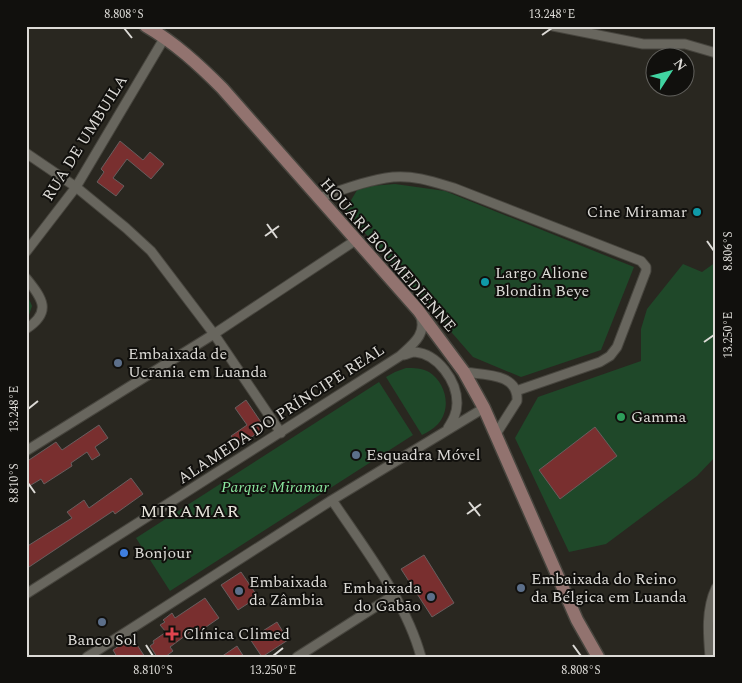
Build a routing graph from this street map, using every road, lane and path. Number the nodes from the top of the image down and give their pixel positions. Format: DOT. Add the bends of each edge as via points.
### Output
graph roads {
  1 [pos="146,26"];
  2 [pos="553,26"];
  3 [pos="165,37"];
  4 [pos="716,53"];
  5 [pos="26,153"];
  6 [pos="76,187"];
  7 [pos="318,198"];
  8 [pos="356,240"];
  9 [pos="26,252"];
  10 [pos="26,278"];
  11 [pos="418,310"];
  12 [pos="26,329"];
  13 [pos="214,334"];
  14 [pos="400,356"];
  15 [pos="464,372"];
  16 [pos="516,391"];
  17 [pos="484,408"];
  18 [pos="447,430"];
  19 [pos="281,433"];
  20 [pos="496,434"];
  21 [pos="26,451"];
  22 [pos="332,500"];
  23 [pos="716,588"];
  24 [pos="26,594"];
  25 [pos="394,595"];
  26 [pos="714,600"];
  27 [pos="87,657"];
  28 [pos="297,657"];
  29 [pos="421,657"];
  30 [pos="598,657"];
  31 [pos="710,657"];
  1 -- 3 [label="street, HOUARI BOUMEDIENNE"];
  2 -- 4 [label="street" via="643,44 685,44"];
  3 -- 6 [label="street, RUA DE UMBUILA"];
  3 -- 7 [label="street, HOUARI BOUMEDIENNE" via="222,88"];
  5 -- 6 [label="street"];
  6 -- 9 [label="street, RUA DE UMBUILA"];
  6 -- 13 [label="street" via="151,251"];
  7 -- 8 [label="street, HOUARI BOUMEDIENNE"];
  7 -- 16 [label="street" via="393,177 431,181 641,261 646,271 617,347 610,356"];
  8 -- 11 [label="street, HOUARI BOUMEDIENNE"];
  8 -- 13 [label="street"];
  10 -- 12 [label="street" via="41,299 43,311 38,321"];
  11 -- 14 [label="street, ALAMEDA DO PRÍNCIPE REAL" via="422,328 417,341"];
  11 -- 15 [label="street, HOUARI BOUMEDIENNE"];
  13 -- 19 [label="street"];
  13 -- 21 [label="street"];
  14 -- 18 [label="street, ALAMEDA DO PRÍNCIPE REAL" via="414,352 428,356 447,374 457,402 456,416"];
  14 -- 19 [label="street, ALAMEDA DO PRÍNCIPE REAL"];
  15 -- 16 [label="street" via="502,378 512,383"];
  15 -- 17 [label="street, HOUARI BOUMEDIENNE"];
  16 -- 20 [label="street" via="517,401"];
  17 -- 18 [label="street"];
  17 -- 20 [label="street, HOUARI BOUMEDIENNE"];
  18 -- 22 [label="street"];
  19 -- 24 [label="street, ALAMEDA DO PRÍNCIPE REAL"];
  20 -- 30 [label="street, HOUARI BOUMEDIENNE" via="577,620"];
  22 -- 25 [label="street"];
  22 -- 27 [label="street"];
  23 -- 26 [label="street"];
  25 -- 28 [label="street"];
  25 -- 29 [label="street"];
  26 -- 31 [label="street" via="708,633"];
}
